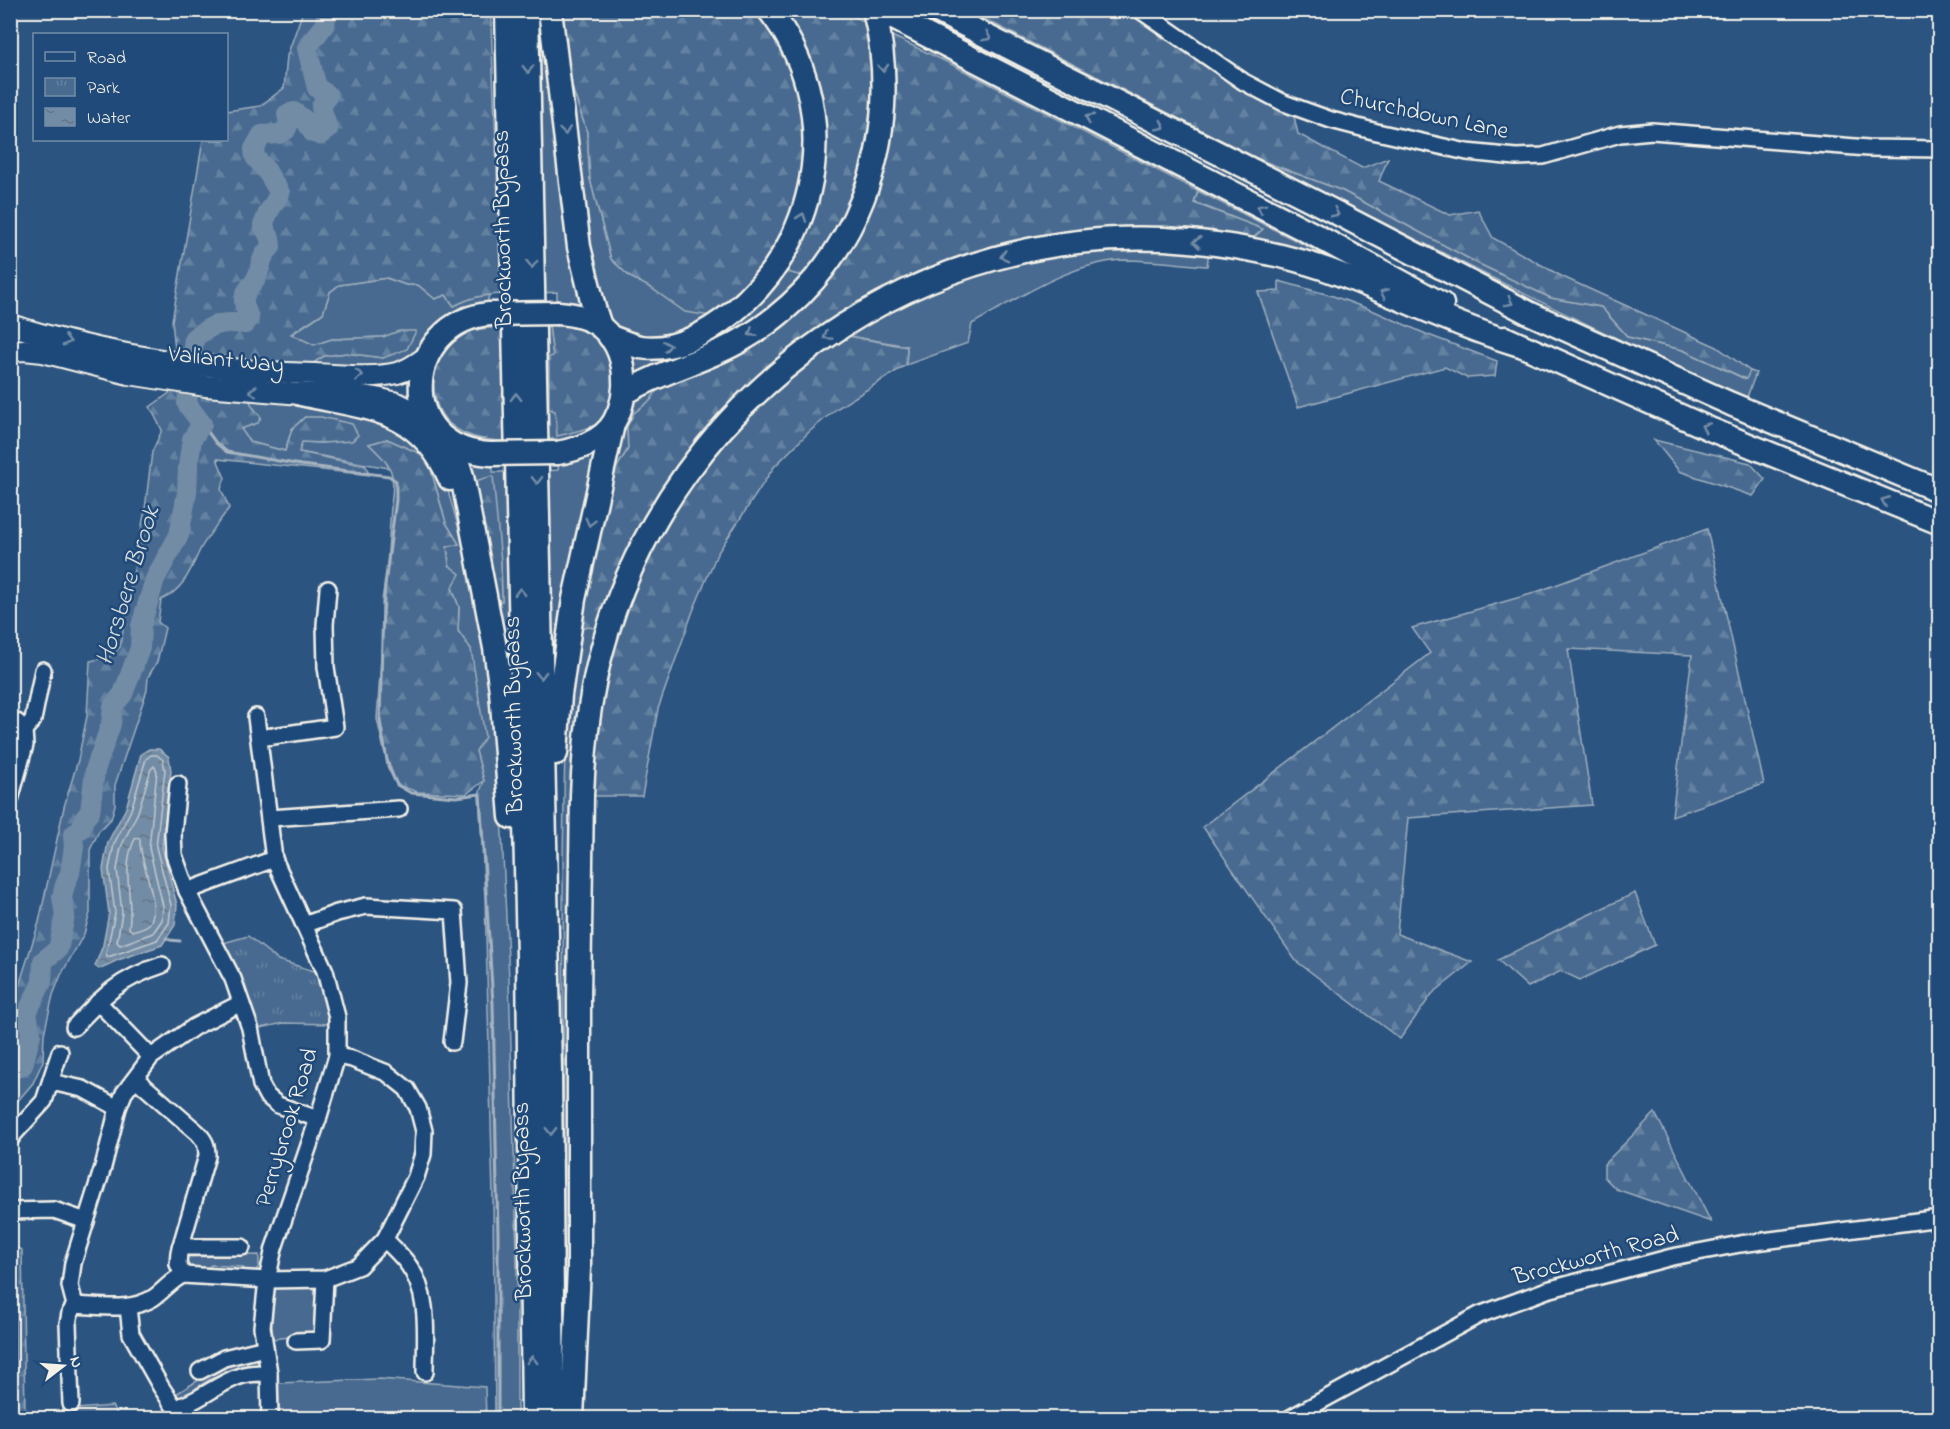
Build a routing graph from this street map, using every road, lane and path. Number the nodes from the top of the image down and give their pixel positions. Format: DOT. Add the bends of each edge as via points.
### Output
graph roads {
  1 [pos="500,10"];
  2 [pos="507,10"];
  3 [pos="527,10"];
  4 [pos="550,10"];
  5 [pos="769,10"];
  6 [pos="876,10"];
  7 [pos="935,10"];
  8 [pos="1140,10"];
  9 [pos="509,92"];
  10 [pos="1940,149"];
  11 [pos="10,325"];
  12 [pos="605,331"];
  13 [pos="1517,344"];
  14 [pos="10,351"];
  15 [pos="429,355"];
  16 [pos="625,393"];
  17 [pos="301,394"];
  18 [pos="613,424"];
  19 [pos="440,434"];
  20 [pos="1940,491"];
  21 [pos="1940,523"];
  22 [pos="479,563"];
  23 [pos="328,589"];
  24 [pos="43,670"];
  25 [pos="256,717"];
  26 [pos="17,726"];
  27 [pos="259,738"];
  28 [pos="177,784"];
  29 [pos="10,800"];
  30 [pos="399,809"];
  31 [pos="270,818"];
  32 [pos="274,859"];
  33 [pos="187,891"];
  34 [pos="304,924"];
  35 [pos="162,965"];
  36 [pos="98,1002"];
  37 [pos="241,1003"];
  38 [pos="74,1027"];
  39 [pos="452,1041"];
  40 [pos="60,1052"];
  41 [pos="338,1056"];
  42 [pos="151,1057"];
  43 [pos="539,1071"];
  44 [pos="136,1079"];
  45 [pos="51,1082"];
  46 [pos="118,1108"];
  47 [pos="318,1119"];
  48 [pos="10,1140"];
  49 [pos="10,1211"];
  50 [pos="1940,1218"];
  51 [pos="86,1221"];
  52 [pos="385,1239"];
  53 [pos="180,1247"];
  54 [pos="242,1247"];
  55 [pos="183,1275"];
  56 [pos="325,1279"];
  57 [pos="267,1280"];
  58 [pos="75,1305"];
  59 [pos="128,1307"];
  60 [pos="296,1341"];
  61 [pos="266,1348"];
  62 [pos="200,1371"];
  63 [pos="425,1372"];
  64 [pos="269,1373"];
  65 [pos="71,1404"];
  66 [pos="175,1413"];
  67 [pos="270,1419"];
  68 [pos="533,1419"];
  69 [pos="553,1419"];
  70 [pos="572,1419"];
  71 [pos="1290,1419"];
  1 -- 9 [label="highway"];
  2 -- 9 [label="highway, Brockworth Bypass"];
  3 -- 43 [label="highway, Brockworth Bypass, one-way"];
  4 -- 12 [label="highway, one-way" via="579,247 594,308"];
  12 -- 5 [label="highway, one-way" via="634,346 651,348 691,339 742,306 770,275 790,244 812,178 814,124 799,61"];
  13 -- 6 [label="highway, one-way" via="1052,98"];
  6 -- 16 [label="highway, one-way" via="884,70 880,141 862,204 845,236 812,281 771,321 709,357"];
  7 -- 20 [label="highway, one-way" via="1529,313 1731,404"];
  8 -- 10 [label="street, Churchdown Lane" via="1244,82 1284,103 1331,120 1457,150 1543,156 1620,134 1652,131 1868,148"];
  43 -- 9 [label="highway, Brockworth Bypass, one-way" via="527,946"];
  11 -- 15 [label="main road, Valiant Way, one-way" via="122,354 234,370 379,375 408,369"];
  12 -- 15 [label="highway, bridge" via="576,315 490,314 454,326"];
  12 -- 16 [label="highway" via="618,352"];
  21 -- 13 [label="highway, one-way" via="1712,430"];
  13 -- 70 [label="highway, one-way" via="1475,331 1337,273 1275,255 1174,240 1121,238 1076,242 971,265 872,308 792,361 717,434 671,496 635,562 605,639 588,714 582,795 579,1268"];
  17 -- 14 [label="main road, Valiant Way, one-way" via="168,381 43,352"];
  15 -- 19 [label="highway" via="421,375 424,410"];
  16 -- 18 [label="highway"];
  17 -- 19 [label="main road, Valiant Way" via="340,393 397,403"];
  17 -- 22 [label="highway" via="368,407 392,416 430,444 453,486"];
  18 -- 19 [label="highway, bridge" via="589,443 558,453 491,454 464,450"];
  18 -- 43 [label="highway, one-way" via="573,598 560,695"];
  19 -- 22 [label="highway" via="456,457 462,476"];
  22 -- 43 [label="highway" via="501,691 515,870"];
  23 -- 27 [label="street" via="326,668 335,727"];
  24 -- 26 [label="street" via="33,720"];
  25 -- 27 [label="street, Perrybrook Road"];
  26 -- 29 [label="street" via="25,745"];
  27 -- 31 [label="street, Perrybrook Road"];
  28 -- 33 [label="street" via="174,855"];
  30 -- 31 [label="street"];
  31 -- 32 [label="street, Perrybrook Road"];
  32 -- 33 [label="street"];
  32 -- 34 [label="street, Perrybrook Road"];
  33 -- 37 [label="street"];
  34 -- 39 [label="street" via="366,906 454,911 459,983"];
  34 -- 41 [label="street, Perrybrook Road" via="325,971 337,1012"];
  35 -- 36 [label="street" via="131,977"];
  36 -- 38 [label="street"];
  36 -- 42 [label="street"];
  37 -- 42 [label="street" via="194,1027"];
  37 -- 47 [label="street" via="267,1096 278,1105"];
  40 -- 45 [label="street"];
  41 -- 47 [label="street, Perrybrook Road"];
  41 -- 52 [label="street" via="387,1072 407,1089 418,1108 424,1131 416,1177"];
  42 -- 44 [label="street"];
  68 -- 43 [label="highway, Brockworth Bypass, one-way" via="532,1259"];
  43 -- 69 [label="highway, Brockworth Bypass, one-way"];
  44 -- 46 [label="street"];
  44 -- 53 [label="street" via="198,1133 207,1147"];
  45 -- 46 [label="street" via="83,1089"];
  45 -- 48 [label="street" via="44,1101"];
  46 -- 51 [label="street"];
  47 -- 57 [label="street, Perrybrook Road"];
  49 -- 51 [label="street" via="54,1210"];
  50 -- 71 [label="street, Brockworth Road" via="1740,1244 1672,1257 1547,1290 1479,1315"];
  51 -- 58 [label="street" via="73,1263 70,1286"];
  52 -- 56 [label="street" via="359,1266"];
  52 -- 63 [label="street" via="417,1280 426,1312"];
  53 -- 54 [label="street"];
  53 -- 55 [label="street" via="178,1264"];
  55 -- 57 [label="street"];
  55 -- 59 [label="street" via="149,1300"];
  56 -- 57 [label="street"];
  56 -- 60 [label="street" via="322,1340"];
  57 -- 61 [label="street, Perrybrook Road" via="262,1327"];
  58 -- 59 [label="street"];
  58 -- 65 [label="street" via="68,1324 64,1383"];
  59 -- 66 [label="street" via="131,1334"];
  61 -- 62 [label="street" via="224,1358"];
  61 -- 64 [label="street, Perrybrook Road"];
  64 -- 66 [label="street" via="240,1376"];
  64 -- 67 [label="street, Perrybrook Road"];
}
